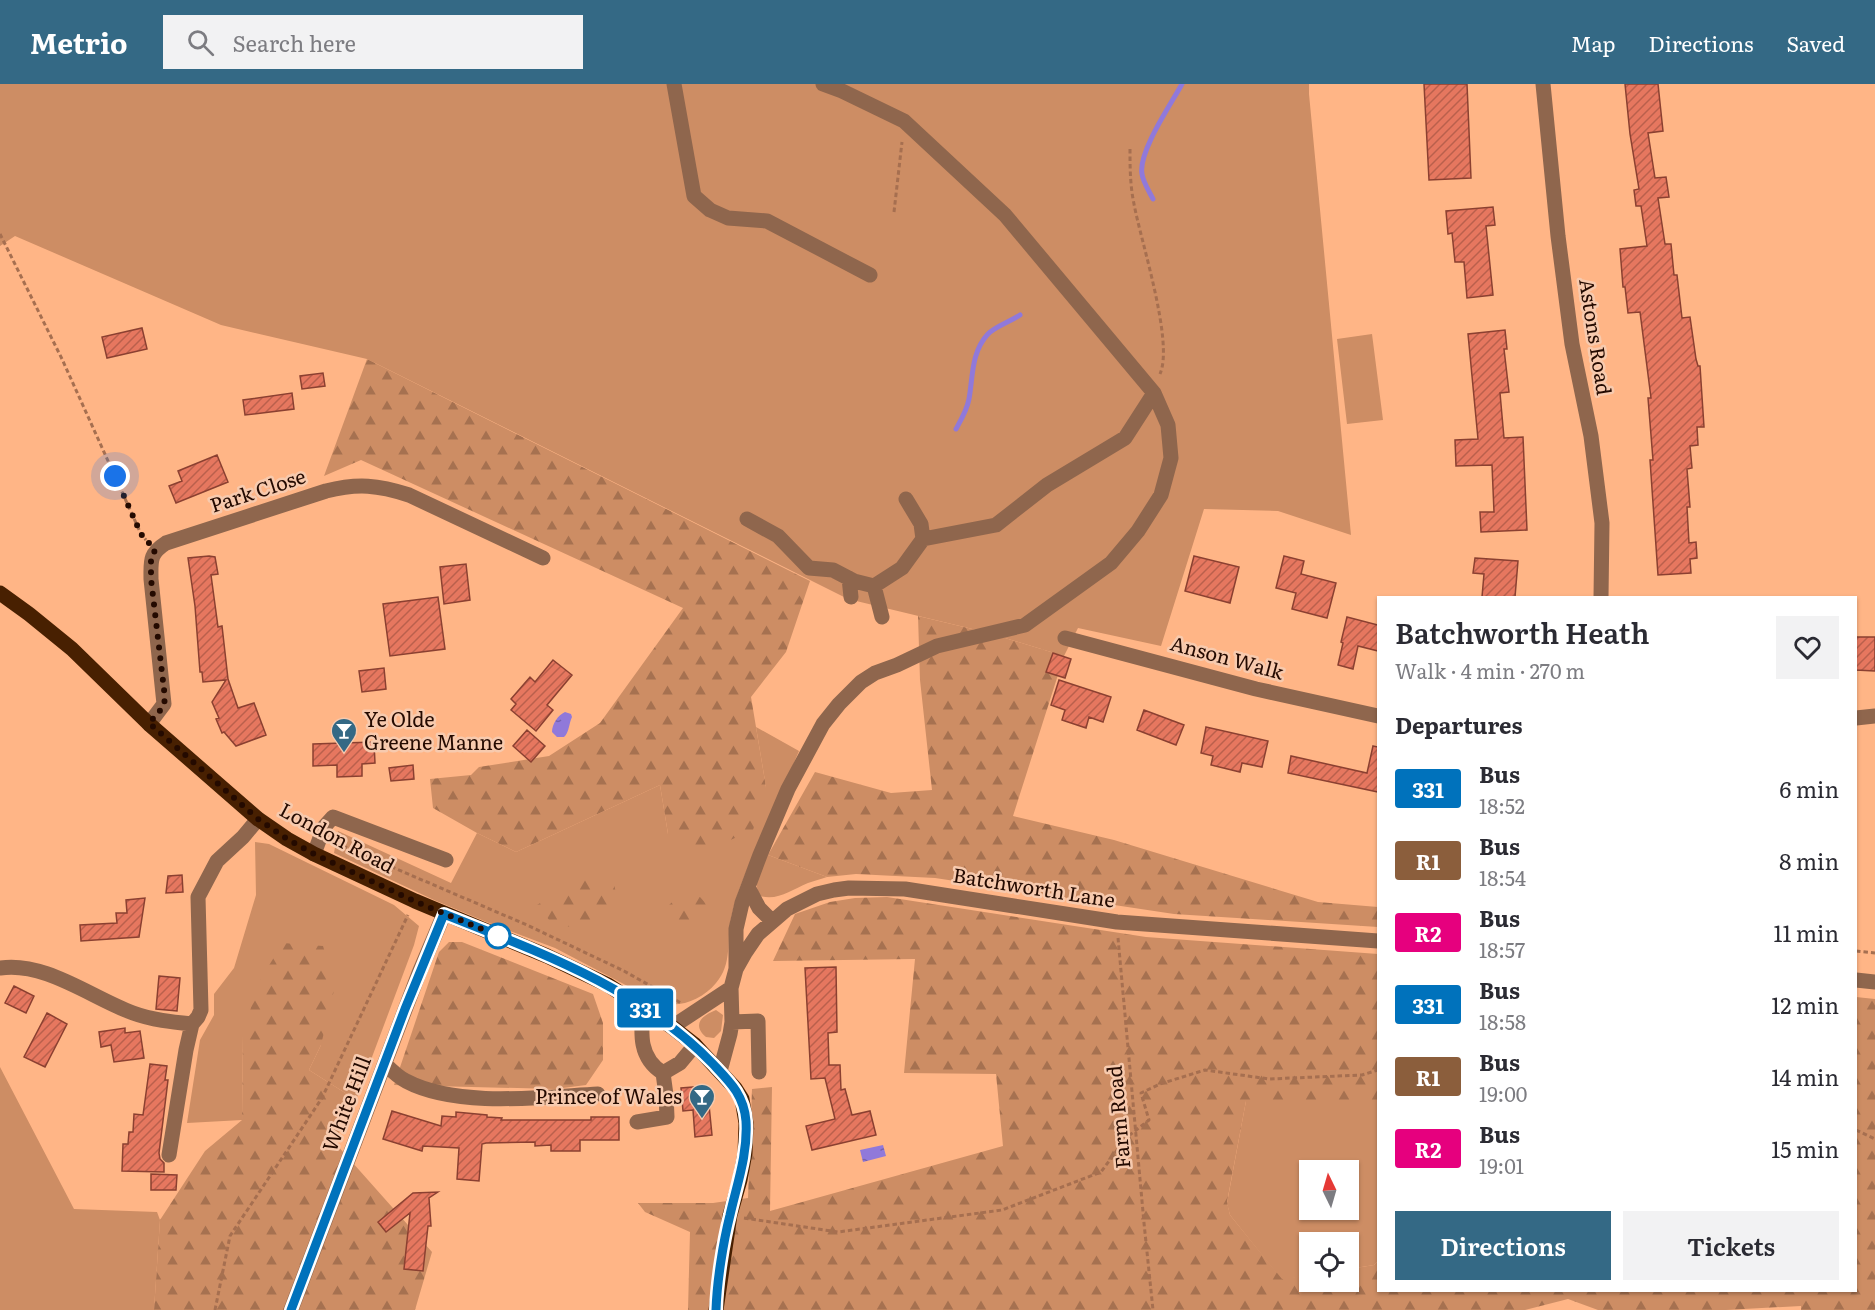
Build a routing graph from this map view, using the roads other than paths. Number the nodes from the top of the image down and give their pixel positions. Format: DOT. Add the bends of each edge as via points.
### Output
graph roads {
  1 [pos="674,84"];
  2 [pos="823,84"];
  3 [pos="1543,84"];
  4 [pos="870,274"];
  5 [pos="1151,389"];
  6 [pos="906,499"];
  7 [pos="747,519"];
  8 [pos="924,534"];
  9 [pos="543,558"];
  10 [pos="849,578"];
  11 [pos="874,586"];
  12 [pos="0,593"];
  13 [pos="1601,596"];
  14 [pos="851,597"];
  15 [pos="882,617"];
  16 [pos="1065,638"];
  17 [pos="1377,716"];
  18 [pos="1875,716"];
  19 [pos="1857,718"];
  20 [pos="149,723"];
  21 [pos="258,819"];
  22 [pos="314,854"];
  23 [pos="446,860"];
  24 [pos="748,887"];
  25 [pos="444,914"];
  26 [pos="772,921"];
  27 [pos="1377,941"];
  28 [pos="5,967"];
  29 [pos="736,969"];
  30 [pos="1857,980"];
  31 [pos="1875,982"];
  32 [pos="731,988"];
  33 [pos="643,1006"];
  34 [pos="732,1022"];
  35 [pos="192,1024"];
  36 [pos="672,1027"];
  37 [pos="695,1045"];
  38 [pos="384,1064"];
  39 [pos="720,1071"];
  40 [pos="759,1072"];
  41 [pos="663,1073"];
  42 [pos="598,1094"];
  43 [pos="637,1122"];
  44 [pos="169,1155"];
  45 [pos="291,1310"];
  46 [pos="716,1310"];
  1 -- 4 [label="street" via="694,196 710,210 728,218 767,221"];
  2 -- 5 [label="street" via="904,122 1005,215"];
  3 -- 13 [label="street, Astons Road" via="1572,344 1591,436 1602,523"];
  5 -- 8 [label="street" via="1125,438 1047,485 996,525"];
  5 -- 24 [label="street" via="1167,425 1170,458 1161,495 1138,531 1111,563 1025,625 937,646 861,682 839,704 809,747"];
  6 -- 8 [label="street"];
  7 -- 10 [label="street" via="778,536 809,568 833,570"];
  8 -- 11 [label="street" via="902,568"];
  9 -- 20 [label="street, Park Close" via="409,495 368,485 326,491 166,543 155,550 151,559 165,698 162,710"];
  10 -- 11 [label="street"];
  10 -- 14 [label="street"];
  11 -- 15 [label="street"];
  12 -- 20 [label="main road, London Road" via="72,649"];
  16 -- 17 [label="street, Anson Walk" via="1256,689"];
  18 -- 19 [label="street"];
  20 -- 21 [label="main road, London Road"];
  21 -- 22 [label="main road, London Road"];
  21 -- 35 [label="street" via="217,861 198,897 201,1010"];
  22 -- 23 [label="street" via="324,827 333,817"];
  22 -- 25 [label="main road, London Road"];
  24 -- 26 [label="street" via="759,908"];
  24 -- 29 [label="street" via="736,929"];
  25 -- 33 [label="main road, London Road" via="547,956"];
  25 -- 38 [label="street, White Hill"];
  26 -- 27 [label="street, Batchworth Lane" via="817,894 849,888 906,889 1117,922"];
  26 -- 29 [label="street, Batchworth Lane" via="758,934"];
  28 -- 35 [label="street" via="27,968 155,1020"];
  29 -- 32 [label="street, Batchworth Lane"];
  30 -- 31 [label="street"];
  32 -- 34 [label="street, Batchworth Lane"];
  32 -- 36 [label="street"];
  33 -- 36 [label="main road, London Road"];
  33 -- 41 [label="street" via="641,1034 645,1054 654,1068"];
  34 -- 39 [label="street, Batchworth Lane"];
  34 -- 40 [label="street" via="758,1021"];
  35 -- 44 [label="street"];
  36 -- 37 [label="main road, London Road"];
  37 -- 39 [label="main road, London Road"];
  37 -- 41 [label="street" via="680,1063"];
  38 -- 42 [label="street" via="404,1080 445,1094 482,1098"];
  38 -- 45 [label="street, White Hill"];
  39 -- 46 [label="main road, London Road" via="742,1099 746,1123 745,1153 730,1215"];
  41 -- 43 [label="street" via="666,1117"];
}
